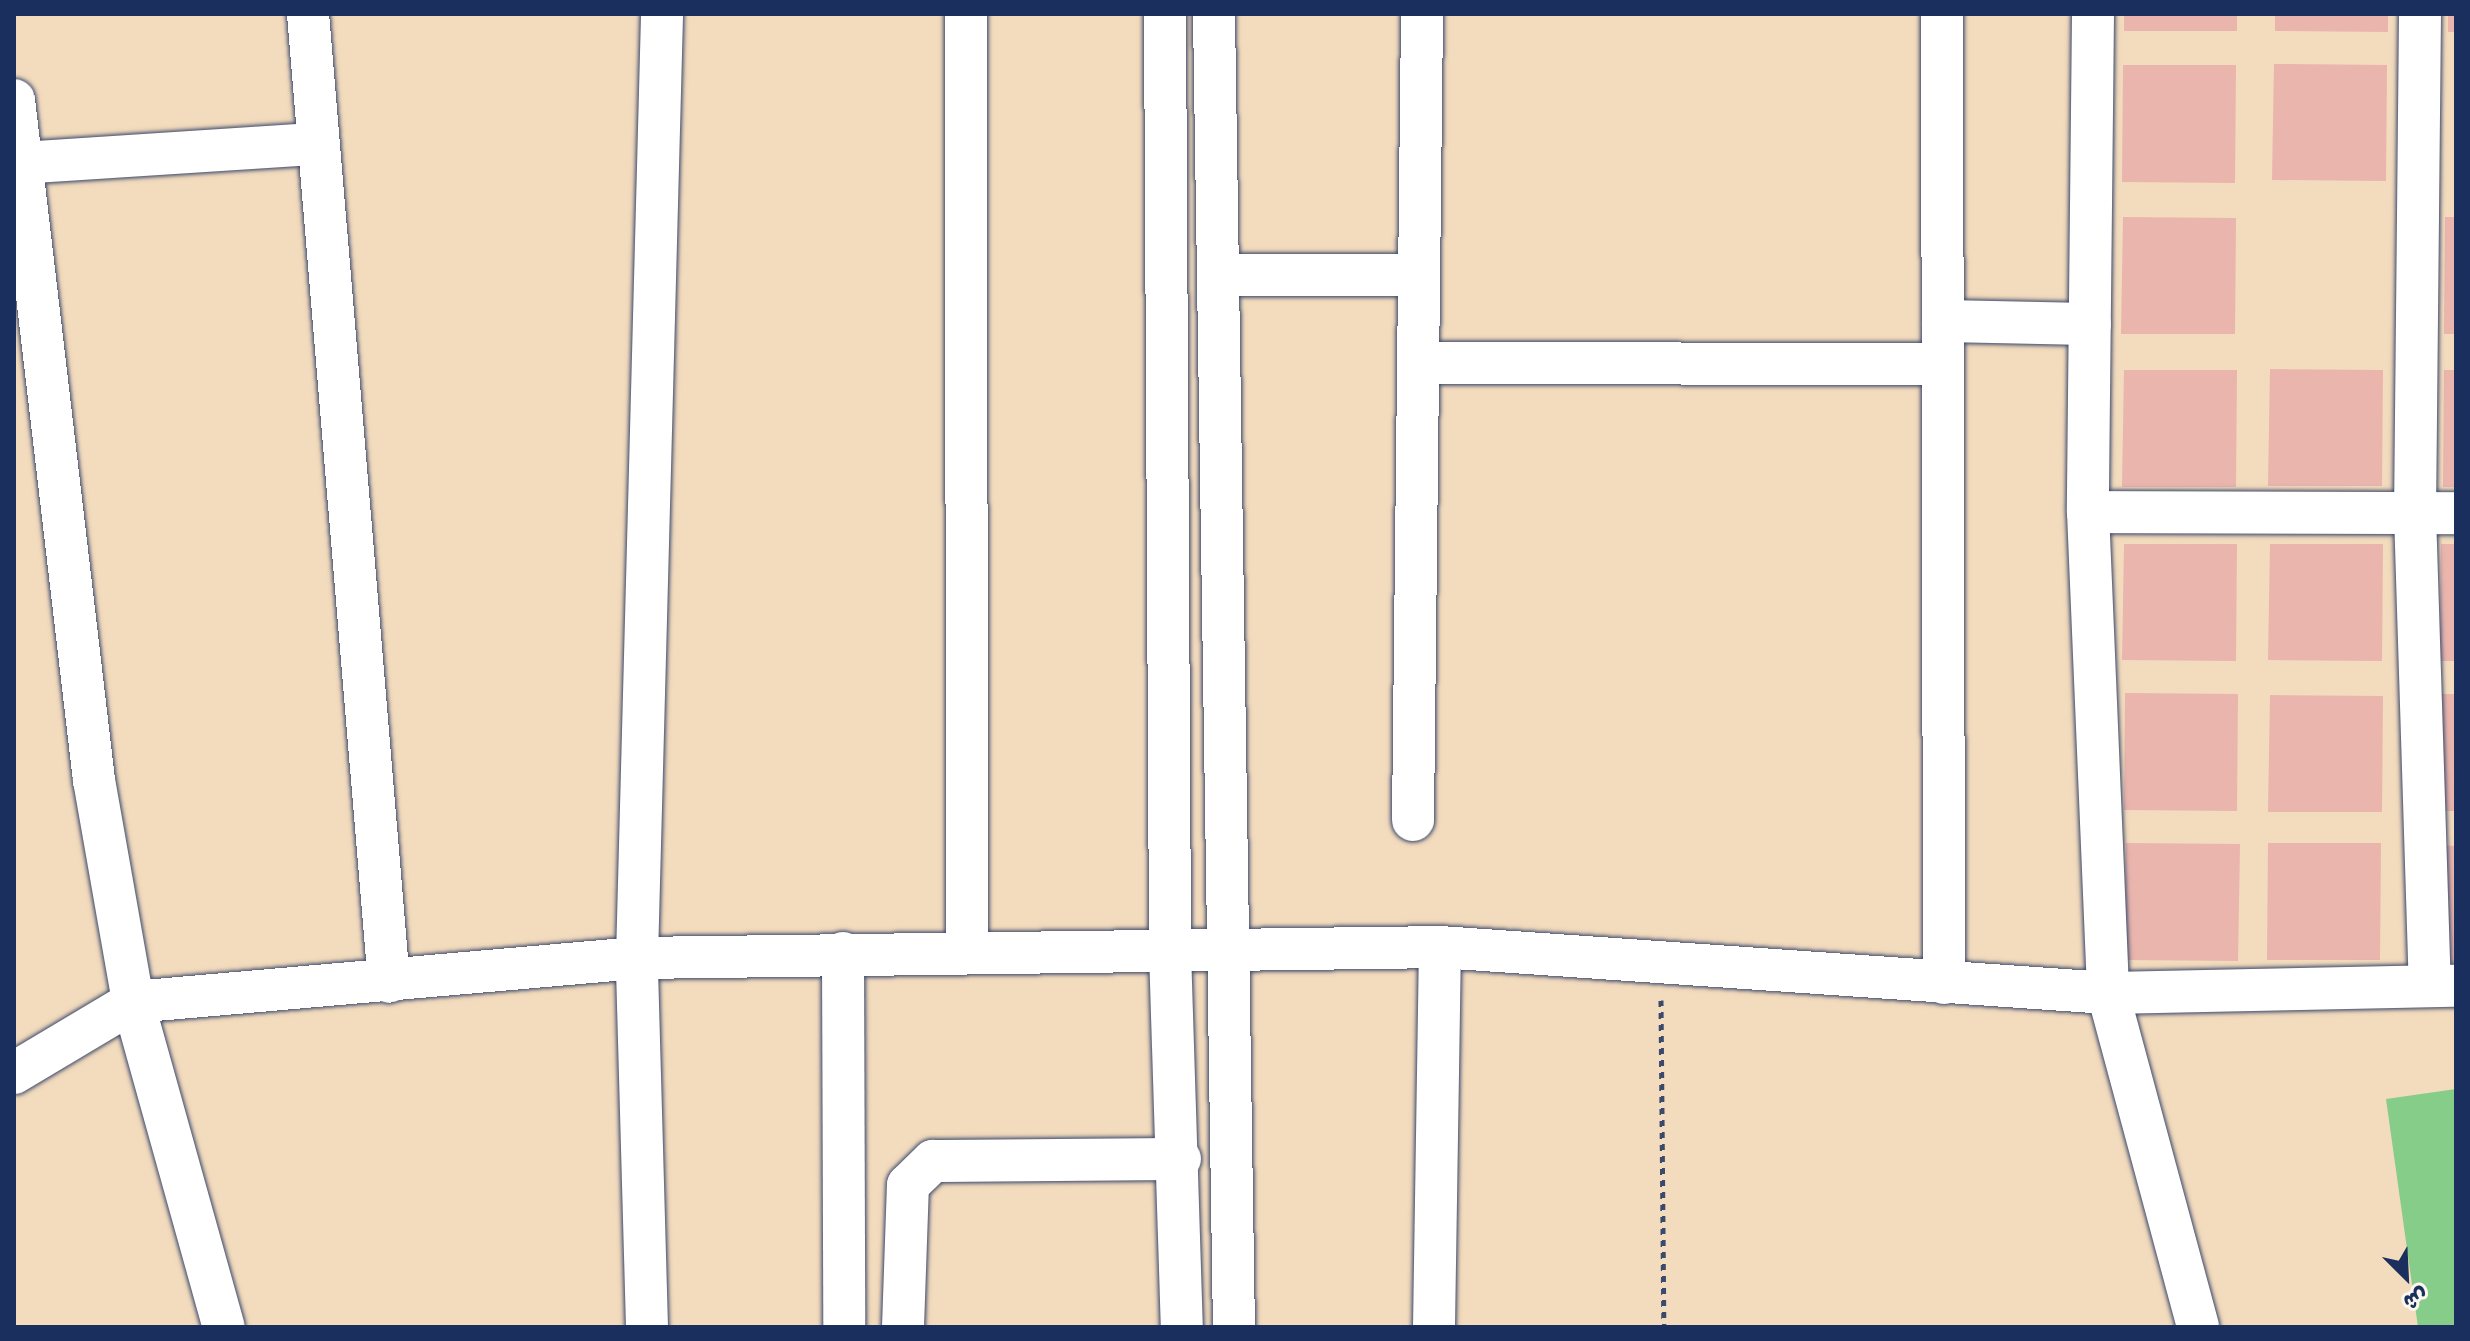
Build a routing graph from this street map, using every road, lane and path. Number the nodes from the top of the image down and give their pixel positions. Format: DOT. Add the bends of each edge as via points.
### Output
graph roads {
  1 [pos="308,14"];
  2 [pos="662,14"];
  3 [pos="966,14"];
  4 [pos="1165,14"];
  5 [pos="1214,14"];
  6 [pos="1422,14"];
  7 [pos="1942,14"];
  8 [pos="2093,14"];
  9 [pos="2420,14"];
  10 [pos="14,100"];
  11 [pos="315,144"];
  12 [pos="20,163"];
  13 [pos="1218,275"];
  14 [pos="1419,275"];
  15 [pos="1943,321"];
  16 [pos="2090,324"];
  17 [pos="1418,363"];
  18 [pos="1942,364"];
  19 [pos="2088,512"];
  20 [pos="2456,513"];
  21 [pos="2415,514"];
  22 [pos="1413,820"];
  23 [pos="1440,947"];
  24 [pos="1170,951"];
  25 [pos="967,952"];
  26 [pos="843,953"];
  27 [pos="1228,953"];
  28 [pos="637,958"];
  29 [pos="1661,963"];
  30 [pos="389,982"];
  31 [pos="1944,983"];
  32 [pos="2443,986"];
  33 [pos="2108,993"];
  34 [pos="133,1002"];
  35 [pos="14,1073"];
  36 [pos="1180,1159"];
  37 [pos="224,1327"];
  38 [pos="647,1327"];
  39 [pos="844,1327"];
  40 [pos="903,1327"];
  41 [pos="1182,1327"];
  42 [pos="1234,1327"];
  43 [pos="1434,1327"];
  44 [pos="1664,1327"];
  45 [pos="2198,1327"];
  1 -- 11 [label="street"];
  2 -- 28 [label="street"];
  3 -- 25 [label="street"];
  4 -- 24 [label="street"];
  5 -- 13 [label="street"];
  6 -- 14 [label="street"];
  7 -- 15 [label="street"];
  8 -- 16 [label="street"];
  9 -- 21 [label="street"];
  10 -- 12 [label="street"];
  11 -- 12 [label="street"];
  11 -- 30 [label="street"];
  12 -- 34 [label="street" via="94,780"];
  13 -- 14 [label="street"];
  13 -- 27 [label="street"];
  14 -- 17 [label="street"];
  15 -- 16 [label="street"];
  15 -- 18 [label="street"];
  16 -- 19 [label="street"];
  17 -- 18 [label="street"];
  17 -- 22 [label="street"];
  18 -- 31 [label="street"];
  19 -- 21 [label="street"];
  19 -- 33 [label="street"];
  20 -- 21 [label="street"];
  21 -- 32 [label="street"];
  23 -- 27 [label="street"];
  23 -- 29 [label="street"];
  23 -- 43 [label="street"];
  24 -- 25 [label="street"];
  24 -- 27 [label="street"];
  24 -- 36 [label="street"];
  25 -- 26 [label="street"];
  26 -- 28 [label="street"];
  26 -- 39 [label="street"];
  27 -- 42 [label="street"];
  28 -- 30 [label="street"];
  28 -- 38 [label="street"];
  29 -- 31 [label="street"];
  29 -- 44 [label="path"];
  30 -- 34 [label="street"];
  31 -- 33 [label="street"];
  32 -- 33 [label="street"];
  33 -- 45 [label="street"];
  34 -- 35 [label="street"];
  34 -- 37 [label="street"];
  36 -- 40 [label="street" via="933,1161 908,1185"];
  36 -- 41 [label="street"];
}
